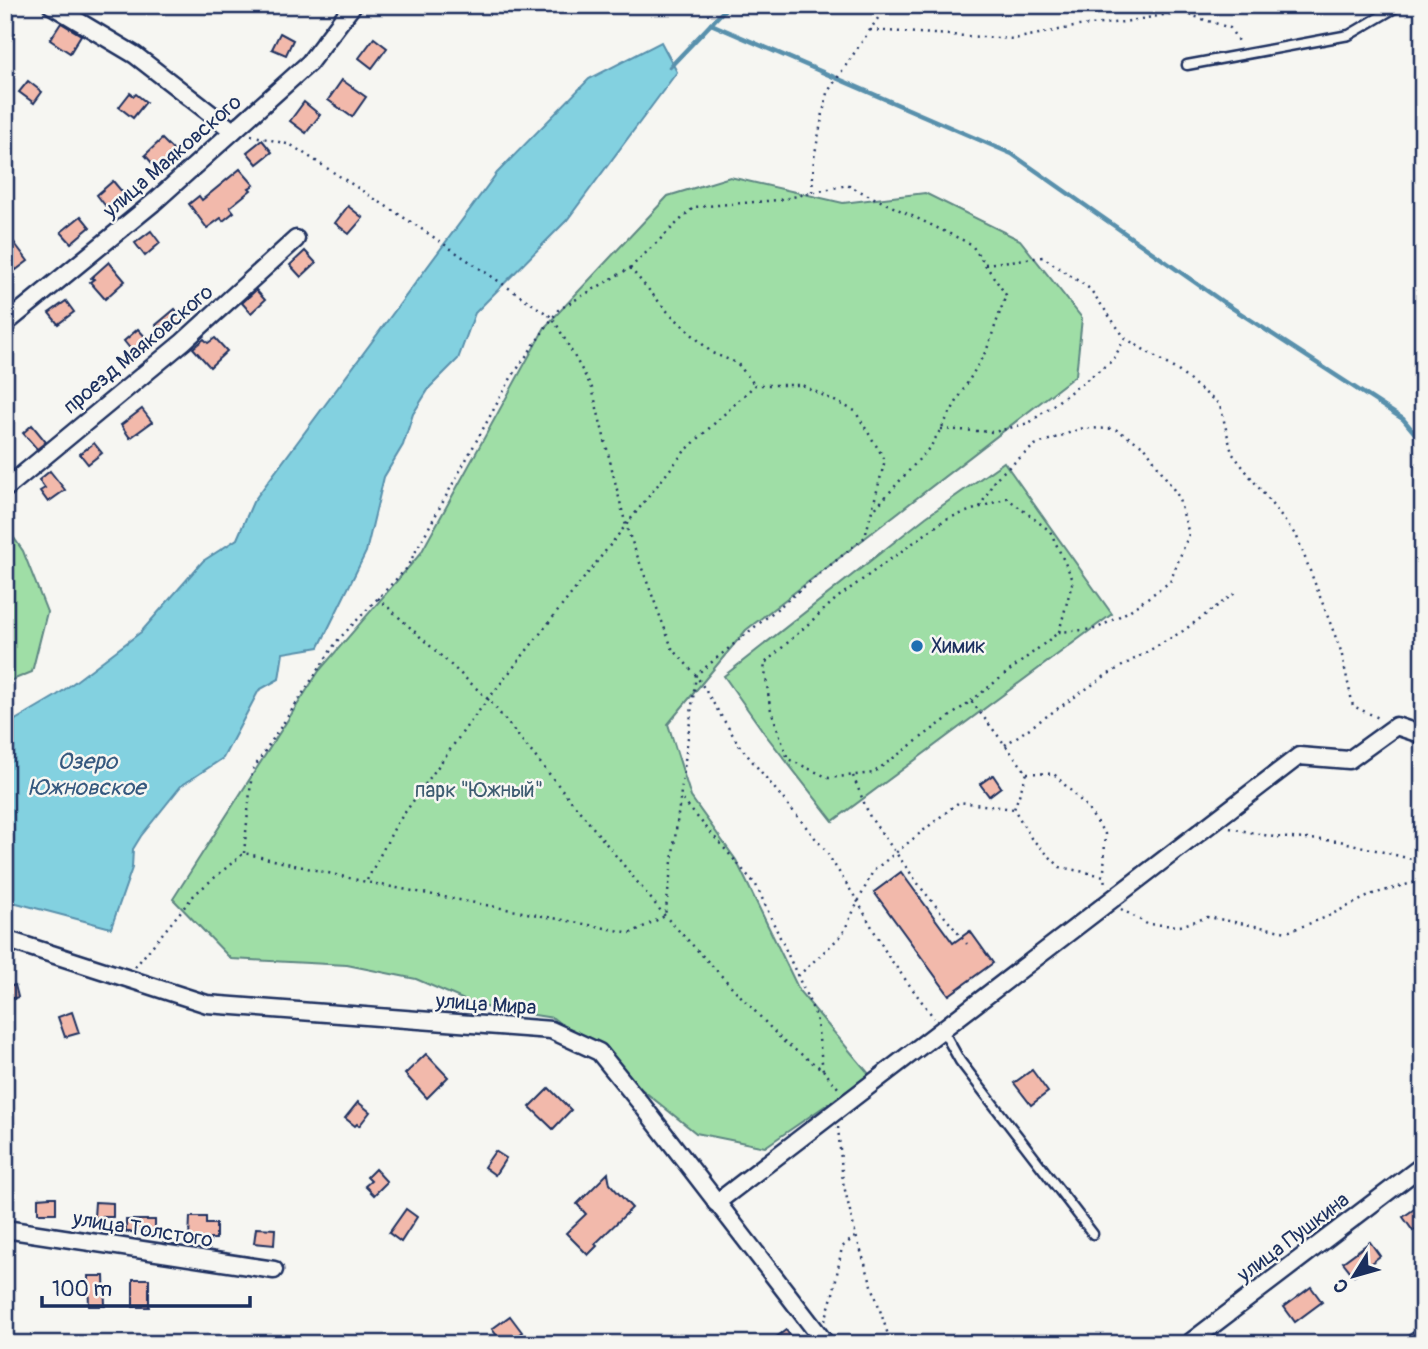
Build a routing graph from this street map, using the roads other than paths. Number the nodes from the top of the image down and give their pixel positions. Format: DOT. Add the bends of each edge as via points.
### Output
graph roads {
  1 [pos="51,5"];
  2 [pos="353,5"];
  3 [pos="1400,5"];
  4 [pos="1186,65"];
  5 [pos="233,131"];
  6 [pos="296,239"];
  7 [pos="5,324"];
  8 [pos="5,489"];
  9 [pos="1423,736"];
  10 [pos="6,940"];
  11 [pos="942,1029"];
  12 [pos="1423,1165"];
  13 [pos="716,1203"];
  14 [pos="5,1229"];
  15 [pos="1093,1234"];
  16 [pos="275,1270"];
  17 [pos="825,1344"];
  18 [pos="1188,1344"];
  1 -- 5 [label="street" via="135,55"];
  2 -- 5 [label="street, улица Маяковского" via="309,62"];
  3 -- 4 [label="lane" via="1349,35"];
  5 -- 7 [label="street, улица Маяковского"];
  6 -- 8 [label="street, проезд Маяковского" via="183,342"];
  9 -- 11 [label="street" via="1396,726 1349,760 1300,755"];
  10 -- 13 [label="street, улица Мира" via="207,1003 551,1030 599,1052"];
  11 -- 13 [label="street"];
  11 -- 15 [label="lane" via="960,1061"];
  12 -- 18 [label="street, улица Пушкина"];
  13 -- 17 [label="street, улица Мира"];
  14 -- 16 [label="street, улица Толстого"];
}
